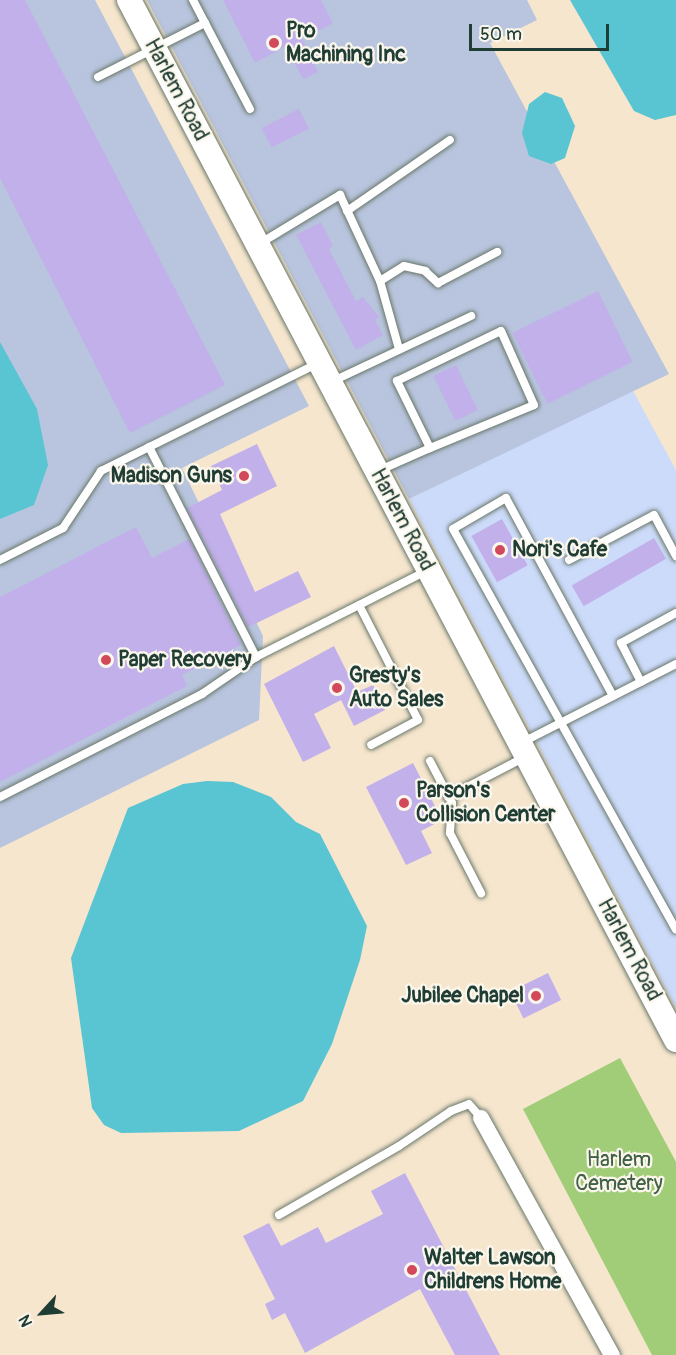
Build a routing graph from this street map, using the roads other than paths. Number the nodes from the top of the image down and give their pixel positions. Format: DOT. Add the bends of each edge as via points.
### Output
graph roads {
  1 [pos="129,0"];
  2 [pos="193,0"];
  3 [pos="205,22"];
  4 [pos="155,48"];
  5 [pos="98,77"];
  6 [pos="250,109"];
  7 [pos="450,140"];
  8 [pos="347,211"];
  9 [pos="258,244"];
  10 [pos="497,252"];
  11 [pos="380,281"];
  12 [pos="471,316"];
  13 [pos="399,349"];
  14 [pos="325,373"];
  15 [pos="149,447"];
  16 [pos="430,448"];
  17 [pos="377,471"];
  18 [pos="676,556"];
  19 [pos="0,560"];
  20 [pos="569,560"];
  21 [pos="429,570"];
  22 [pos="359,605"];
  23 [pos="676,613"];
  24 [pos="256,657"];
  25 [pos="676,664"];
  26 [pos="640,682"];
  27 [pos="613,696"];
  28 [pos="563,722"];
  29 [pos="371,745"];
  30 [pos="523,750"];
  31 [pos="430,761"];
  32 [pos="0,797"];
  33 [pos="448,797"];
  34 [pos="481,893"];
  35 [pos="676,929"];
  36 [pos="676,1040"];
  37 [pos="481,1118"];
  38 [pos="279,1215"];
  39 [pos="612,1355"];
  1 -- 4 [label="main road, Harlem Road"];
  2 -- 3 [label="lane"];
  3 -- 4 [label="lane"];
  3 -- 6 [label="lane"];
  4 -- 5 [label="lane"];
  4 -- 9 [label="main road, Harlem Road"];
  7 -- 8 [label="lane"];
  8 -- 9 [label="lane" via="340,195"];
  8 -- 11 [label="lane"];
  9 -- 14 [label="main road, Harlem Road"];
  10 -- 11 [label="lane" via="438,283 425,271 404,266"];
  11 -- 13 [label="lane"];
  12 -- 13 [label="lane"];
  13 -- 14 [label="lane"];
  14 -- 15 [label="lane"];
  14 -- 17 [label="main road, Harlem Road"];
  15 -- 19 [label="lane" via="100,471 63,528"];
  15 -- 24 [label="lane"];
  16 -- 16 [label="lane" via="397,381 501,331 534,405"];
  16 -- 17 [label="lane"];
  17 -- 21 [label="main road, Harlem Road"];
  18 -- 20 [label="lane" via="654,515"];
  21 -- 22 [label="lane"];
  21 -- 30 [label="main road, Harlem Road"];
  22 -- 24 [label="lane"];
  22 -- 29 [label="lane" via="418,720"];
  23 -- 26 [label="lane" via="621,643"];
  24 -- 32 [label="lane" via="202,694"];
  25 -- 26 [label="lane"];
  26 -- 27 [label="lane"];
  27 -- 28 [label="lane"];
  27 -- 28 [label="lane" via="507,498 453,529"];
  28 -- 30 [label="lane"];
  28 -- 35 [label="lane"];
  30 -- 33 [label="lane"];
  30 -- 36 [label="main road, Harlem Road"];
  31 -- 33 [label="lane"];
  33 -- 34 [label="lane" via="452,803 450,833"];
  37 -- 38 [label="lane" via="469,1104 451,1111 399,1146"];
  37 -- 39 [label="street"];
}
